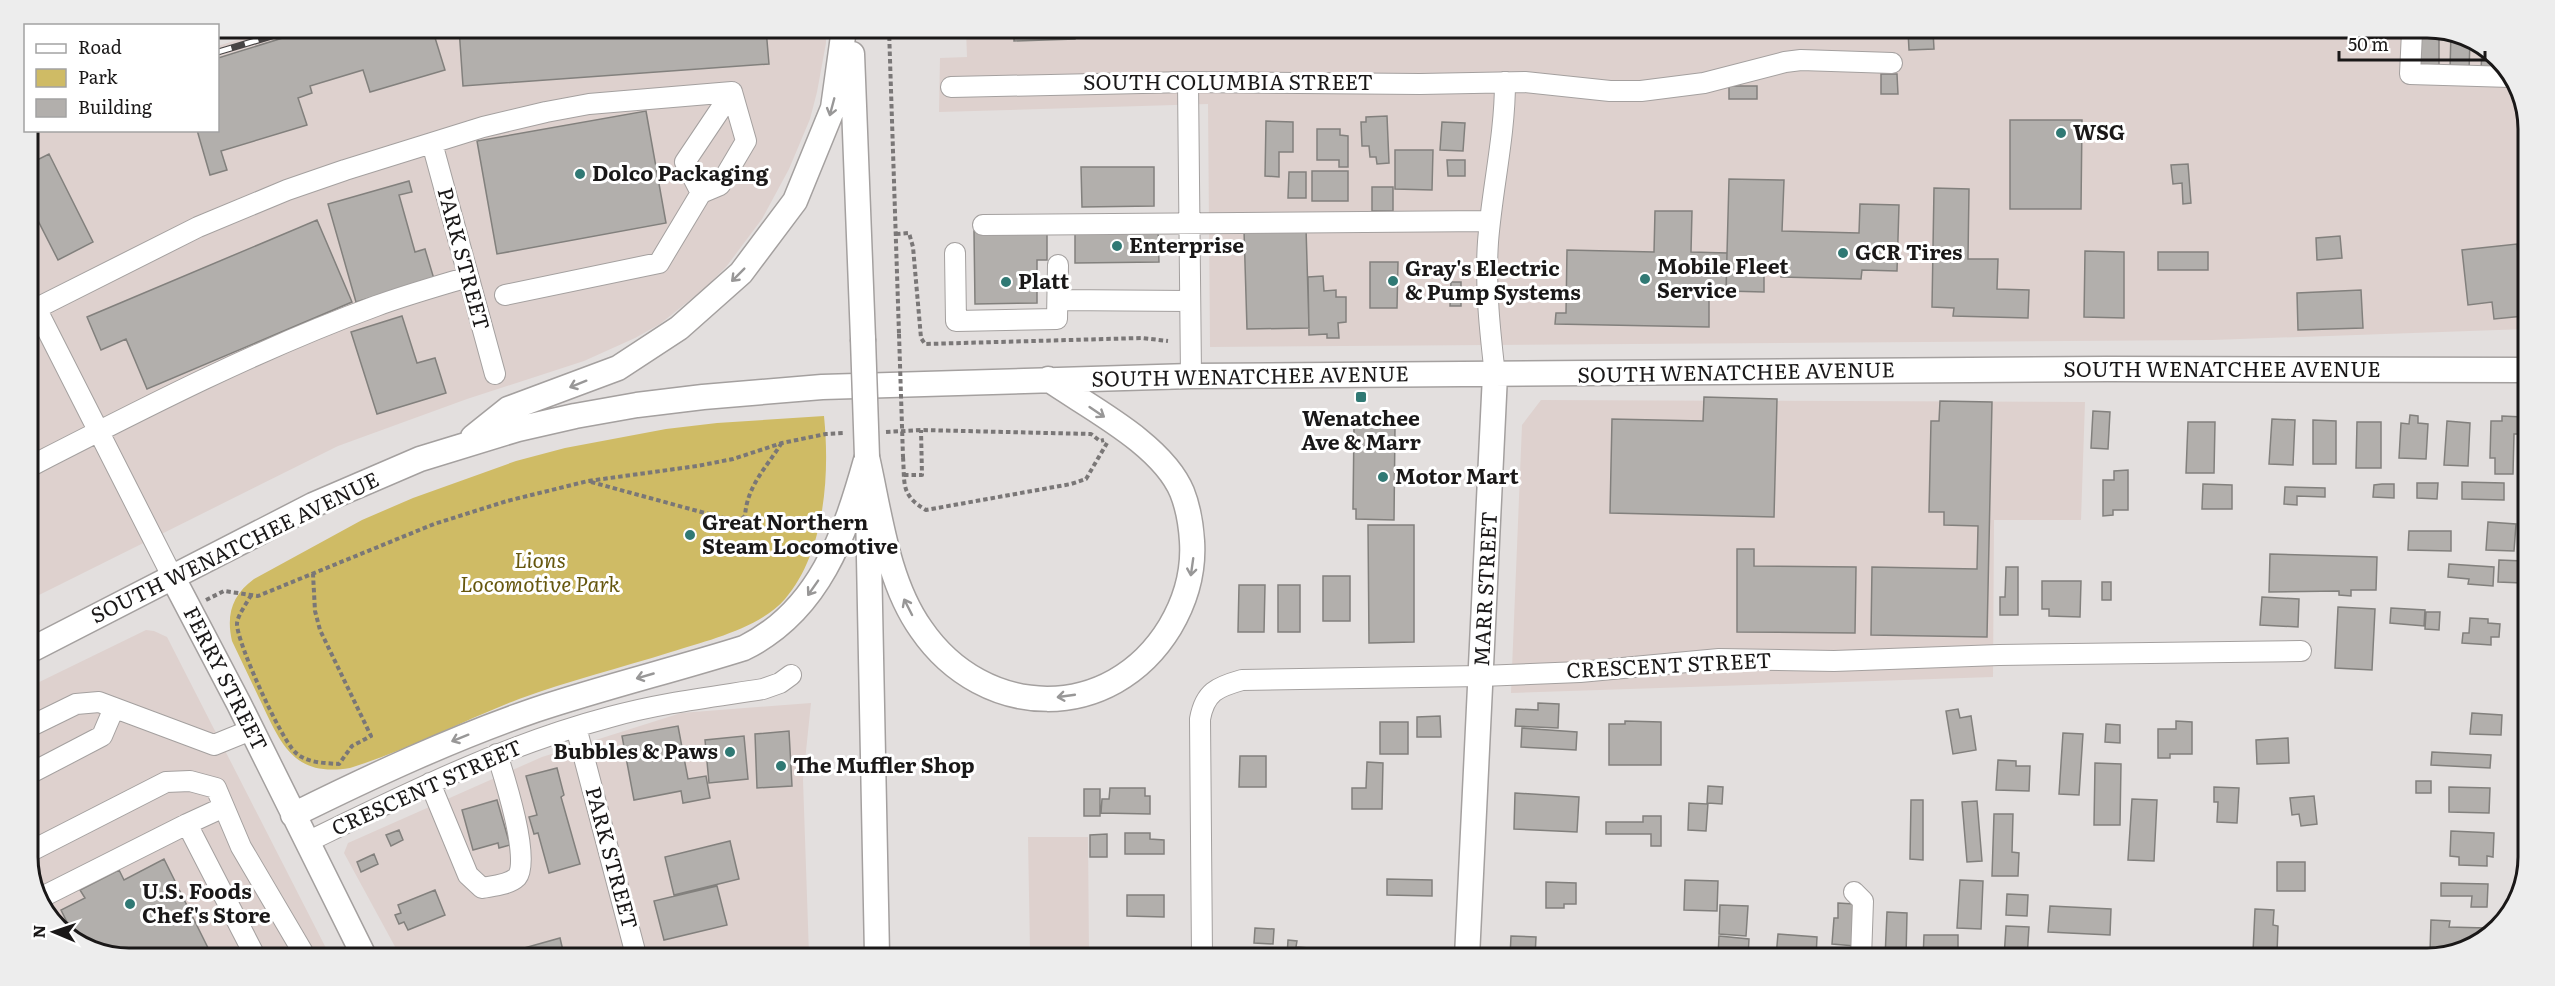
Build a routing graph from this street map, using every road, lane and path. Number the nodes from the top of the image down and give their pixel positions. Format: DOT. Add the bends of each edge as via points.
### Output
graph roads {
  1 [pos="843,38"];
  2 [pos="851,38"];
  3 [pos="889,38"];
  4 [pos="2412,38"];
  5 [pos="1892,63"];
  6 [pos="2501,77"];
  7 [pos="1188,82"];
  8 [pos="1505,82"];
  9 [pos="951,87"];
  10 [pos="732,92"];
  11 [pos="432,143"];
  12 [pos="701,193"];
  13 [pos="1490,221"];
  14 [pos="1189,224"];
  15 [pos="983,225"];
  16 [pos="955,253"];
  17 [pos="1058,264"];
  18 [pos="468,277"];
  19 [pos="505,295"];
  20 [pos="1058,300"];
  21 [pos="1190,301"];
  22 [pos="38,307"];
  23 [pos="38,321"];
  24 [pos="2517,370"];
  25 [pos="495,374"];
  26 [pos="1496,375"];
  27 [pos="1191,376"];
  28 [pos="1048,379"];
  29 [pos="921,430"];
  30 [pos="100,431"];
  31 [pos="886,432"];
  32 [pos="850,433"];
  33 [pos="782,443"];
  34 [pos="465,444"];
  35 [pos="867,457"];
  36 [pos="38,462"];
  37 [pos="904,475"];
  38 [pos="588,481"];
  39 [pos="313,574"];
  40 [pos="173,578"];
  41 [pos="251,595"];
  42 [pos="189,609"];
  43 [pos="38,646"];
  44 [pos="2301,651"];
  45 [pos="791,675"];
  46 [pos="1481,676"];
  47 [pos="114,708"];
  48 [pos="38,723"];
  49 [pos="576,727"];
  50 [pos="252,730"];
  51 [pos="497,754"];
  52 [pos="38,769"];
  53 [pos="423,786"];
  54 [pos="224,807"];
  55 [pos="293,815"];
  56 [pos="187,824"];
  57 [pos="307,842"];
  58 [pos="38,847"];
  59 [pos="1854,892"];
  60 [pos="46,895"];
  61 [pos="1468,918"];
  62 [pos="251,948"];
  63 [pos="300,948"];
  64 [pos="360,948"];
  65 [pos="634,948"];
  66 [pos="878,948"];
  67 [pos="1202,948"];
  68 [pos="1454,948"];
  69 [pos="1467,948"];
  70 [pos="1861,948"];
  1 -- 34 [label="main road, one-way" via="833,108 795,201 741,273 679,328 618,368 508,409"];
  2 -- 35 [label="main road, bridge"];
  3 -- 37 [label="path, bridge"];
  4 -- 6 [label="street" via="2410,74"];
  5 -- 8 [label="street, SOUTH COLUMBIA STREET" via="1801,60 1704,83 1641,91"];
  7 -- 8 [label="street, SOUTH COLUMBIA STREET"];
  7 -- 9 [label="street, SOUTH COLUMBIA STREET"];
  7 -- 14 [label="street"];
  8 -- 13 [label="street, MARR STREET"];
  10 -- 11 [label="street" via="589,104 494,124"];
  10 -- 12 [label="street" via="685,162"];
  10 -- 12 [label="street" via="746,141 720,185"];
  11 -- 18 [label="street, PARK STREET"];
  11 -- 22 [label="street" via="345,170 236,211"];
  12 -- 19 [label="street" via="658,263"];
  13 -- 14 [label="street"];
  13 -- 26 [label="street, MARR STREET" via="1488,269"];
  14 -- 15 [label="street"];
  14 -- 21 [label="street"];
  16 -- 20 [label="street" via="956,321 1057,319"];
  17 -- 20 [label="street"];
  18 -- 25 [label="street, PARK STREET"];
  18 -- 30 [label="street" via="324,326 197,381"];
  20 -- 21 [label="street"];
  21 -- 27 [label="street"];
  23 -- 30 [label="street, FERRY STREET"];
  24 -- 26 [label="main road, SOUTH WENATCHEE AVENUE"];
  26 -- 27 [label="main road, SOUTH WENATCHEE AVENUE"];
  26 -- 46 [label="main road, MARR STREET"];
  27 -- 28 [label="main road, SOUTH WENATCHEE AVENUE"];
  28 -- 34 [label="main road, SOUTH WENATCHEE AVENUE" via="822,387 703,397 575,416"];
  28 -- 35 [label="main road, one-way" via="1163,463 1182,492 1191,526 1193,560 1188,588 1162,640 1127,676 1090,693 1051,698 1013,696 959,670 935,645 906,603 886,540"];
  29 -- 31 [label="path"];
  29 -- 37 [label="path" via="922,475"];
  29 -- 37 [label="path" via="1091,434 1100,441 1108,440 1086,478 1079,482 926,510 911,501"];
  30 -- 36 [label="street"];
  30 -- 40 [label="street, FERRY STREET"];
  32 -- 33 [label="path"];
  33 -- 38 [label="path" via="724,460"];
  33 -- 38 [label="path" via="754,483 745,516 738,522"];
  34 -- 40 [label="main road, SOUTH WENATCHEE AVENUE" via="335,495"];
  35 -- 55 [label="main road, one-way" via="852,508 822,574 787,620 764,638 744,648 590,692 480,730"];
  35 -- 66 [label="main road"];
  38 -- 39 [label="path" via="435,524"];
  39 -- 41 [label="path" via="258,596"];
  39 -- 41 [label="path" via="320,630 371,736 352,746 339,764 316,762 295,752 283,733 242,649 237,623"];
  40 -- 42 [label="main road, FERRY STREET"];
  40 -- 43 [label="main road, SOUTH WENATCHEE AVENUE"];
  41 -- 42 [label="path" via="224,591"];
  42 -- 50 [label="main road, FERRY STREET"];
  44 -- 46 [label="street, CRESCENT STREET" via="1834,661 1719,659 1581,672"];
  45 -- 49 [label="street, CRESCENT STREET" via="763,689 650,707"];
  46 -- 61 [label="main road, MARR STREET"];
  46 -- 67 [label="street, CRESCENT STREET" via="1242,680 1210,694 1203,705 1200,734"];
  47 -- 48 [label="street" via="99,702 76,704"];
  47 -- 50 [label="street" via="214,745"];
  47 -- 52 [label="street" via="102,736"];
  49 -- 51 [label="street, CRESCENT STREET"];
  49 -- 65 [label="street, PARK STREET"];
  50 -- 55 [label="main road, FERRY STREET"];
  51 -- 53 [label="street, CRESCENT STREET"];
  51 -- 53 [label="street" via="521,852 520,872 515,879 482,888 468,875"];
  53 -- 57 [label="street, CRESCENT STREET"];
  54 -- 56 [label="street"];
  54 -- 58 [label="street" via="216,788 190,781 166,782"];
  54 -- 63 [label="street" via="241,847"];
  55 -- 57 [label="main road, FERRY STREET"];
  56 -- 60 [label="street"];
  56 -- 62 [label="street"];
  57 -- 64 [label="main road, FERRY STREET"];
  59 -- 70 [label="street" via="1863,901"];
  61 -- 68 [label="main road, MARR STREET" via="1455,932"];
  61 -- 69 [label="main road, MARR STREET"];
}
